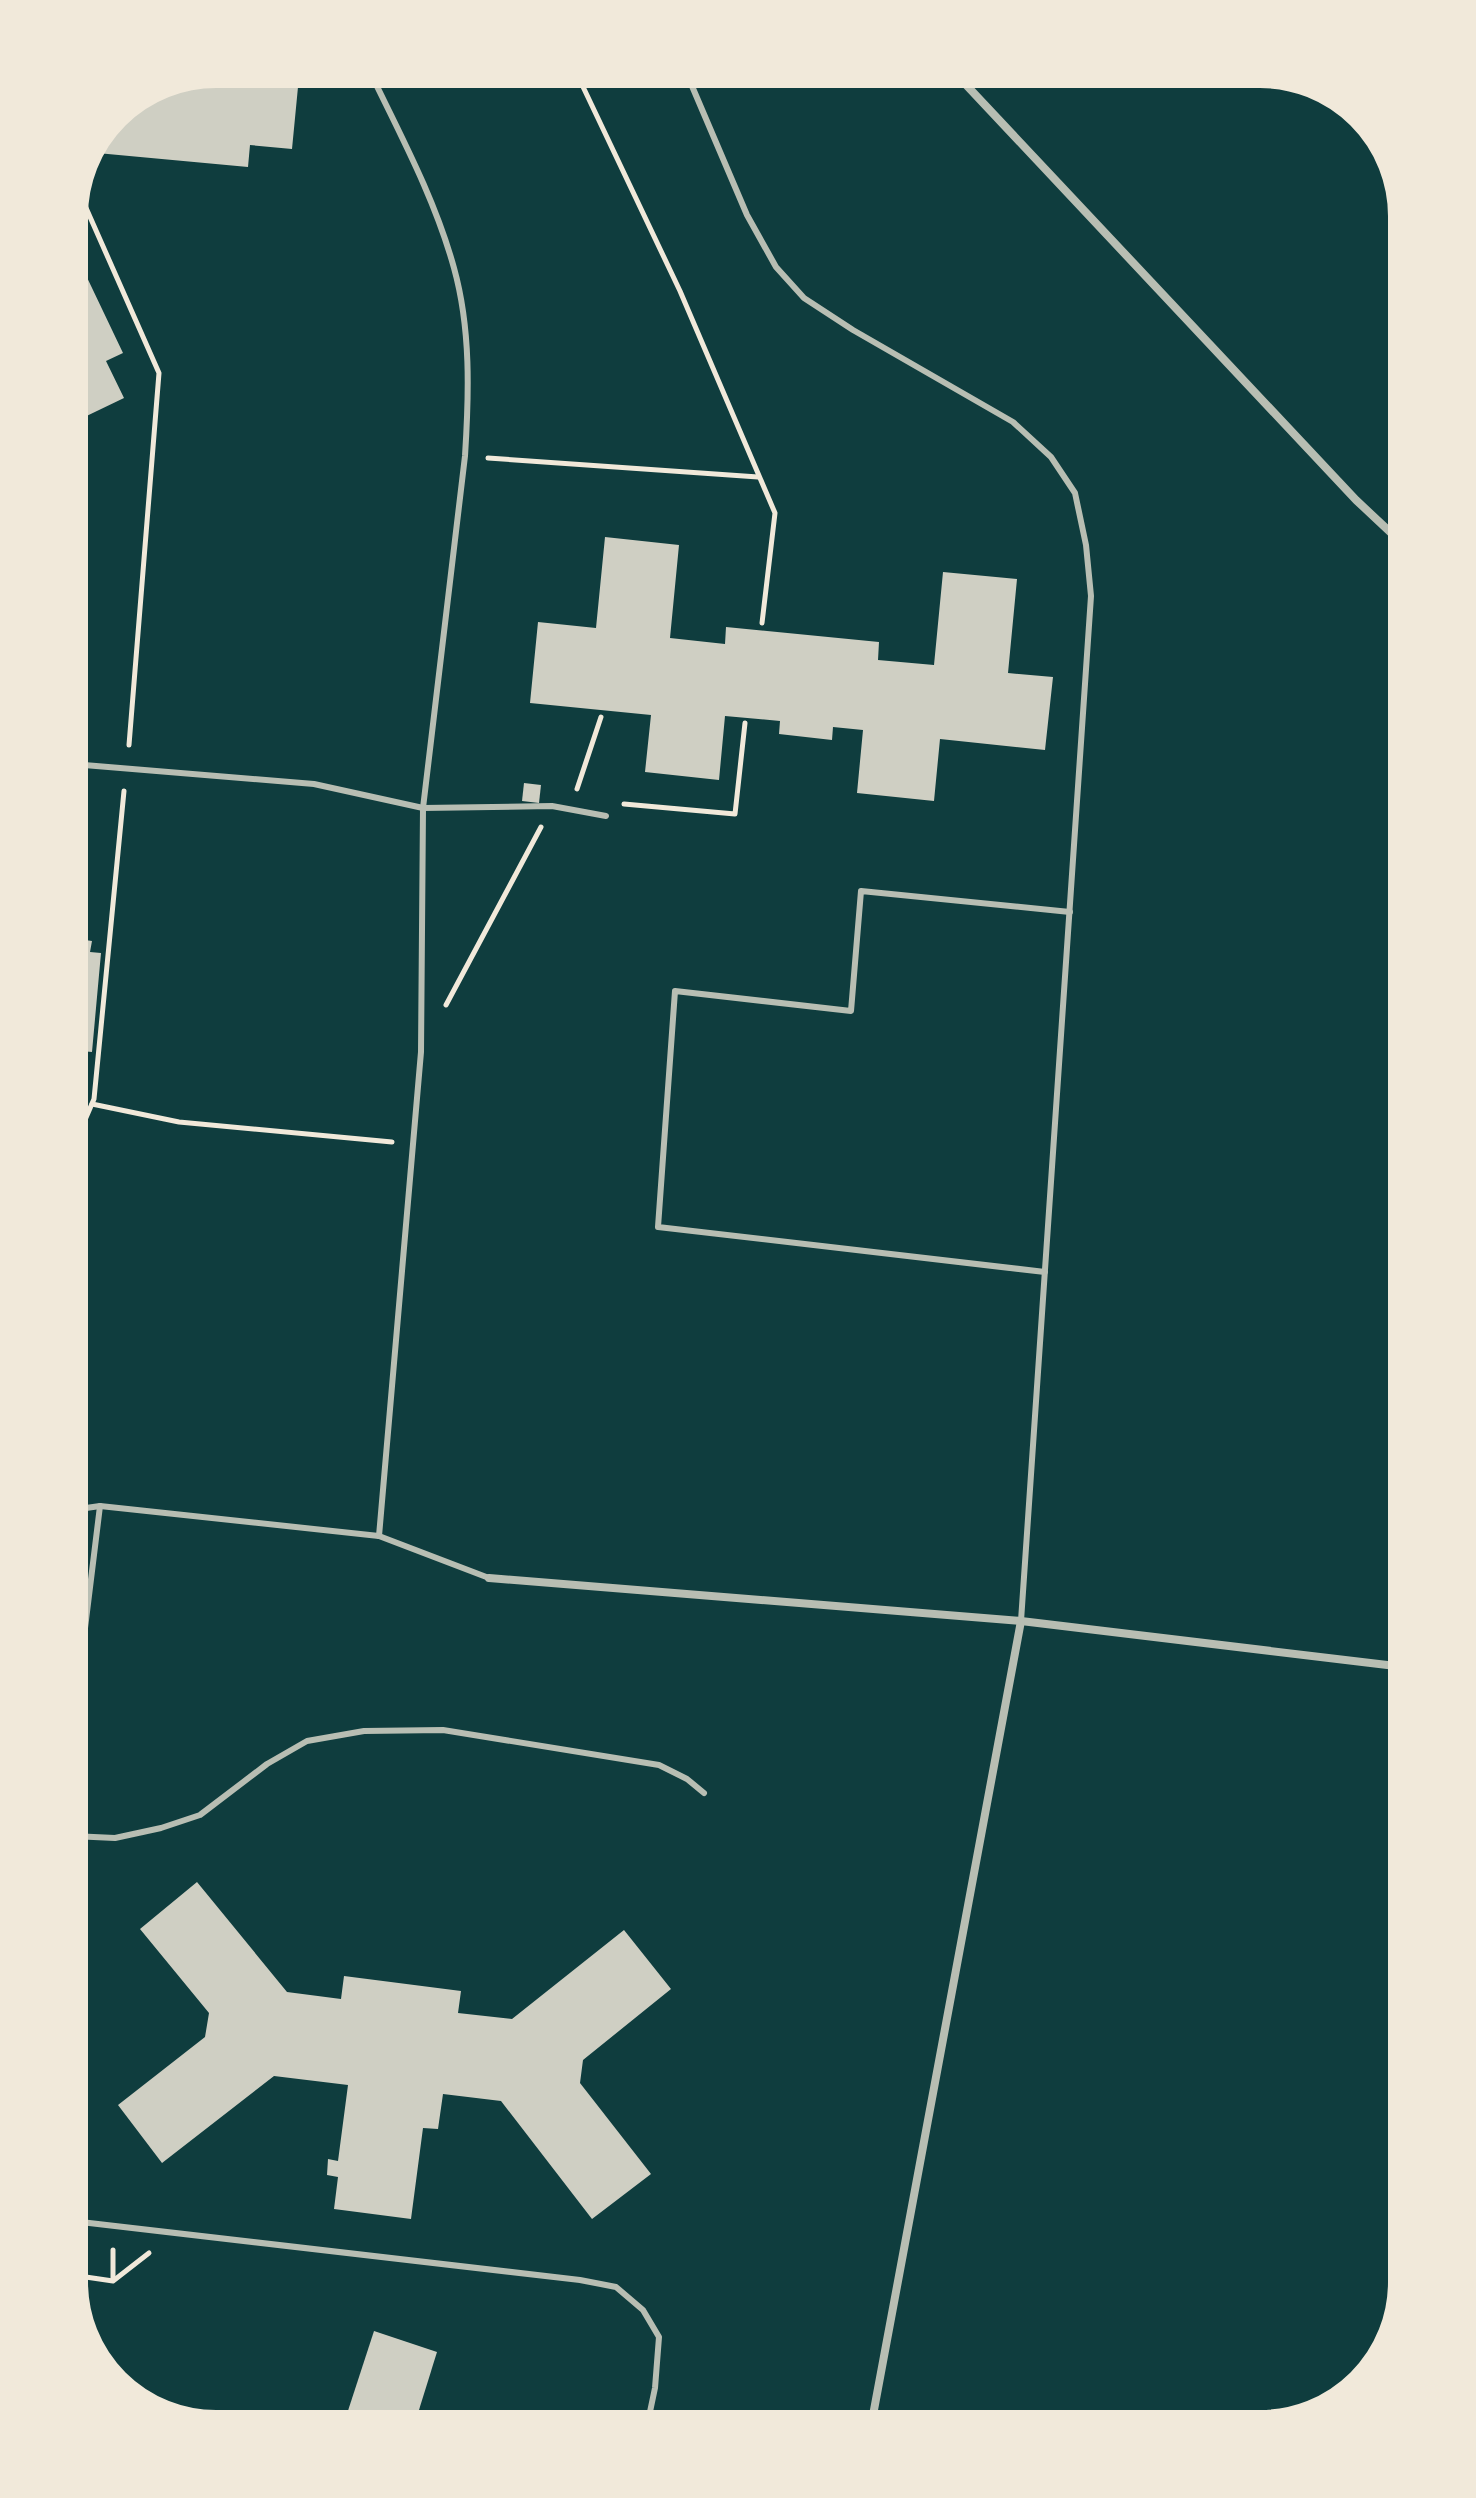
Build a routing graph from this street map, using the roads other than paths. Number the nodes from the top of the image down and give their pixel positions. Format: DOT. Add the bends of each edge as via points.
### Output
graph roads {
  1 [pos="377,86"];
  2 [pos="692,86"];
  3 [pos="967,86"];
  4 [pos="1390,532"];
  5 [pos="86,765"];
  6 [pos="423,808"];
  7 [pos="606,816"];
  8 [pos="1070,912"];
  9 [pos="1045,1272"];
  10 [pos="100,1506"];
  11 [pos="86,1508"];
  12 [pos="379,1536"];
  13 [pos="489,1578"];
  14 [pos="86,1620"];
  15 [pos="1021,1621"];
  16 [pos="1390,1665"];
  17 [pos="704,1793"];
  18 [pos="86,1837"];
  19 [pos="86,2223"];
  20 [pos="650,2412"];
  21 [pos="874,2412"];
  1 -- 6 [label="lane" via="419,171 455,269 466,336 465,456"];
  2 -- 8 [label="lane" via="747,215 776,267 804,298 1013,422 1051,457 1075,493 1091,596"];
  3 -- 4 [label="street"];
  5 -- 6 [label="lane" via="314,784"];
  6 -- 7 [label="lane" via="552,806"];
  6 -- 12 [label="lane" via="421,1052"];
  8 -- 9 [label="lane"];
  8 -- 9 [label="lane" via="861,891 851,1011 675,991 658,1227"];
  9 -- 15 [label="lane"];
  10 -- 11 [label="lane"];
  10 -- 12 [label="lane"];
  10 -- 14 [label="lane"];
  12 -- 13 [label="lane"];
  13 -- 15 [label="street"];
  15 -- 16 [label="street"];
  15 -- 21 [label="street"];
  17 -- 18 [label="lane" via="659,1765 443,1730 364,1731 307,1741 200,1815 115,1838"];
  19 -- 20 [label="lane" via="616,2287 643,2310 659,2337"];
}
